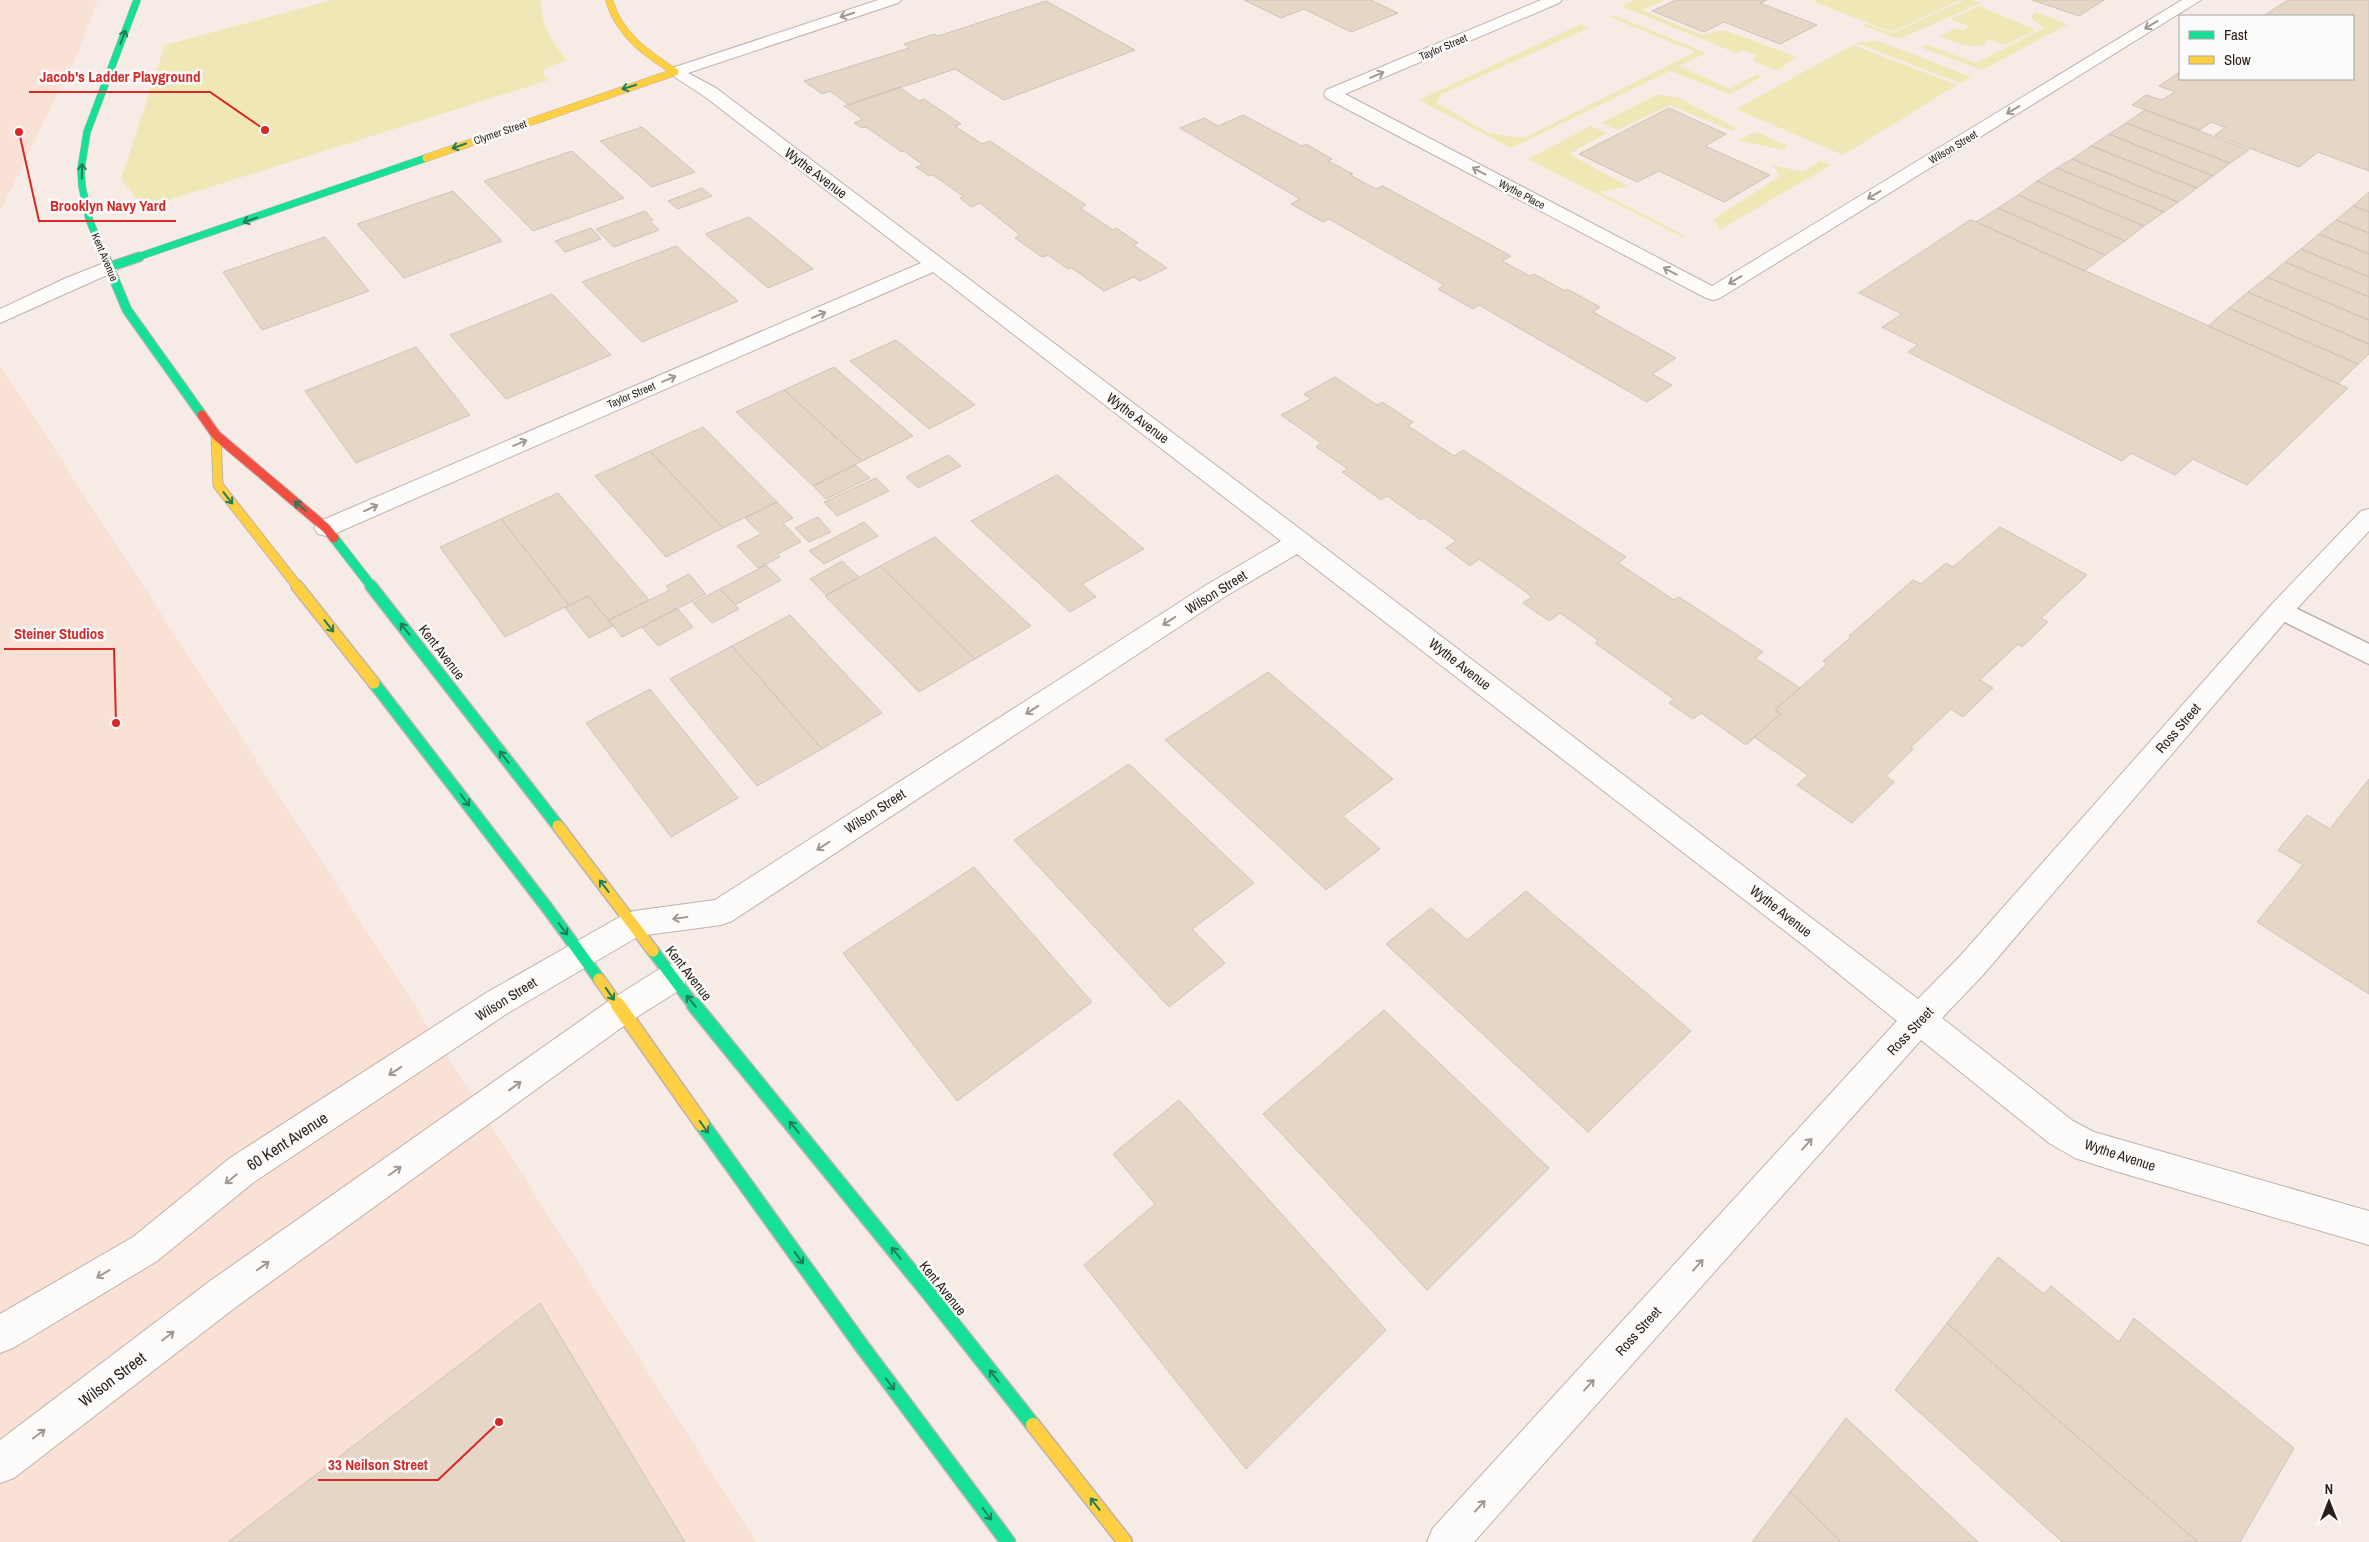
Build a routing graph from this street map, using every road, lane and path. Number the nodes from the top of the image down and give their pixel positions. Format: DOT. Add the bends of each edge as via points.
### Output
graph roads {
  1 [pos="137,0"];
  2 [pos="609,0"];
  3 [pos="893,0"];
  4 [pos="1554,0"];
  5 [pos="2193,0"];
  6 [pos="675,72"];
  7 [pos="1332,94"];
  8 [pos="936,264"];
  9 [pos="109,267"];
  10 [pos="1713,294"];
  11 [pos="0,317"];
  12 [pos="216,435"];
  13 [pos="2369,517"];
  14 [pos="326,528"];
  15 [pos="1300,541"];
  16 [pos="2281,610"];
  17 [pos="2369,655"];
  18 [pos="634,924"];
  19 [pos="582,954"];
  20 [pos="672,978"];
  21 [pos="621,1010"];
  22 [pos="1918,1021"];
  23 [pos="436,1044"];
  24 [pos="2369,1228"];
  25 [pos="0,1335"];
  26 [pos="0,1464"];
  27 [pos="1008,1542"];
  28 [pos="1125,1542"];
  29 [pos="1447,1542"];
  9 -- 1 [label="main road, Kent Avenue, one-way" via="89,219 82,186 82,160 87,132"];
  2 -- 6 [label="main road, Wythe Avenue" via="615,22 637,47"];
  3 -- 6 [label="street, Clymer Street, one-way"];
  7 -- 4 [label="street, Taylor Street, one-way"];
  5 -- 10 [label="street, Wilson Street, one-way"];
  6 -- 8 [label="street, Wythe Avenue" via="710,92"];
  6 -- 9 [label="main road, Clymer Street, one-way"];
  10 -- 7 [label="street, Wythe Place, one-way"];
  14 -- 8 [label="street, Taylor Street, one-way"];
  8 -- 15 [label="street, Wythe Avenue"];
  9 -- 11 [label="street"];
  9 -- 12 [label="main road, Kent Avenue" via="127,310"];
  14 -- 12 [label="main road, Kent Avenue, one-way"];
  12 -- 19 [label="main road, one-way" via="218,485"];
  13 -- 16 [label="street, Ross Street"];
  18 -- 14 [label="main road, Kent Avenue, one-way"];
  15 -- 18 [label="street, Wilson Street, one-way" via="1217,590 721,912"];
  15 -- 22 [label="street, Wythe Avenue" via="1818,939"];
  16 -- 17 [label="lane"];
  16 -- 22 [label="street, Ross Street" via="1972,965"];
  18 -- 19 [label="street, Wilson Street"];
  18 -- 20 [label="main road, Kent Avenue"];
  19 -- 21 [label="main road, one-way"];
  19 -- 23 [label="street, Wilson Street" via="497,1003"];
  20 -- 21 [label="street"];
  28 -- 20 [label="main road, Kent Avenue, one-way" via="927,1291"];
  26 -- 21 [label="street, Wilson Street, one-way" via="223,1294"];
  21 -- 27 [label="main road, one-way" via="855,1336"];
  22 -- 24 [label="street, Wythe Avenue" via="2038,1115 2087,1146"];
  29 -- 22 [label="street, Ross Street, one-way"];
  23 -- 25 [label="street, 60 Kent Avenue, one-way" via="242,1170 144,1249"];
}
